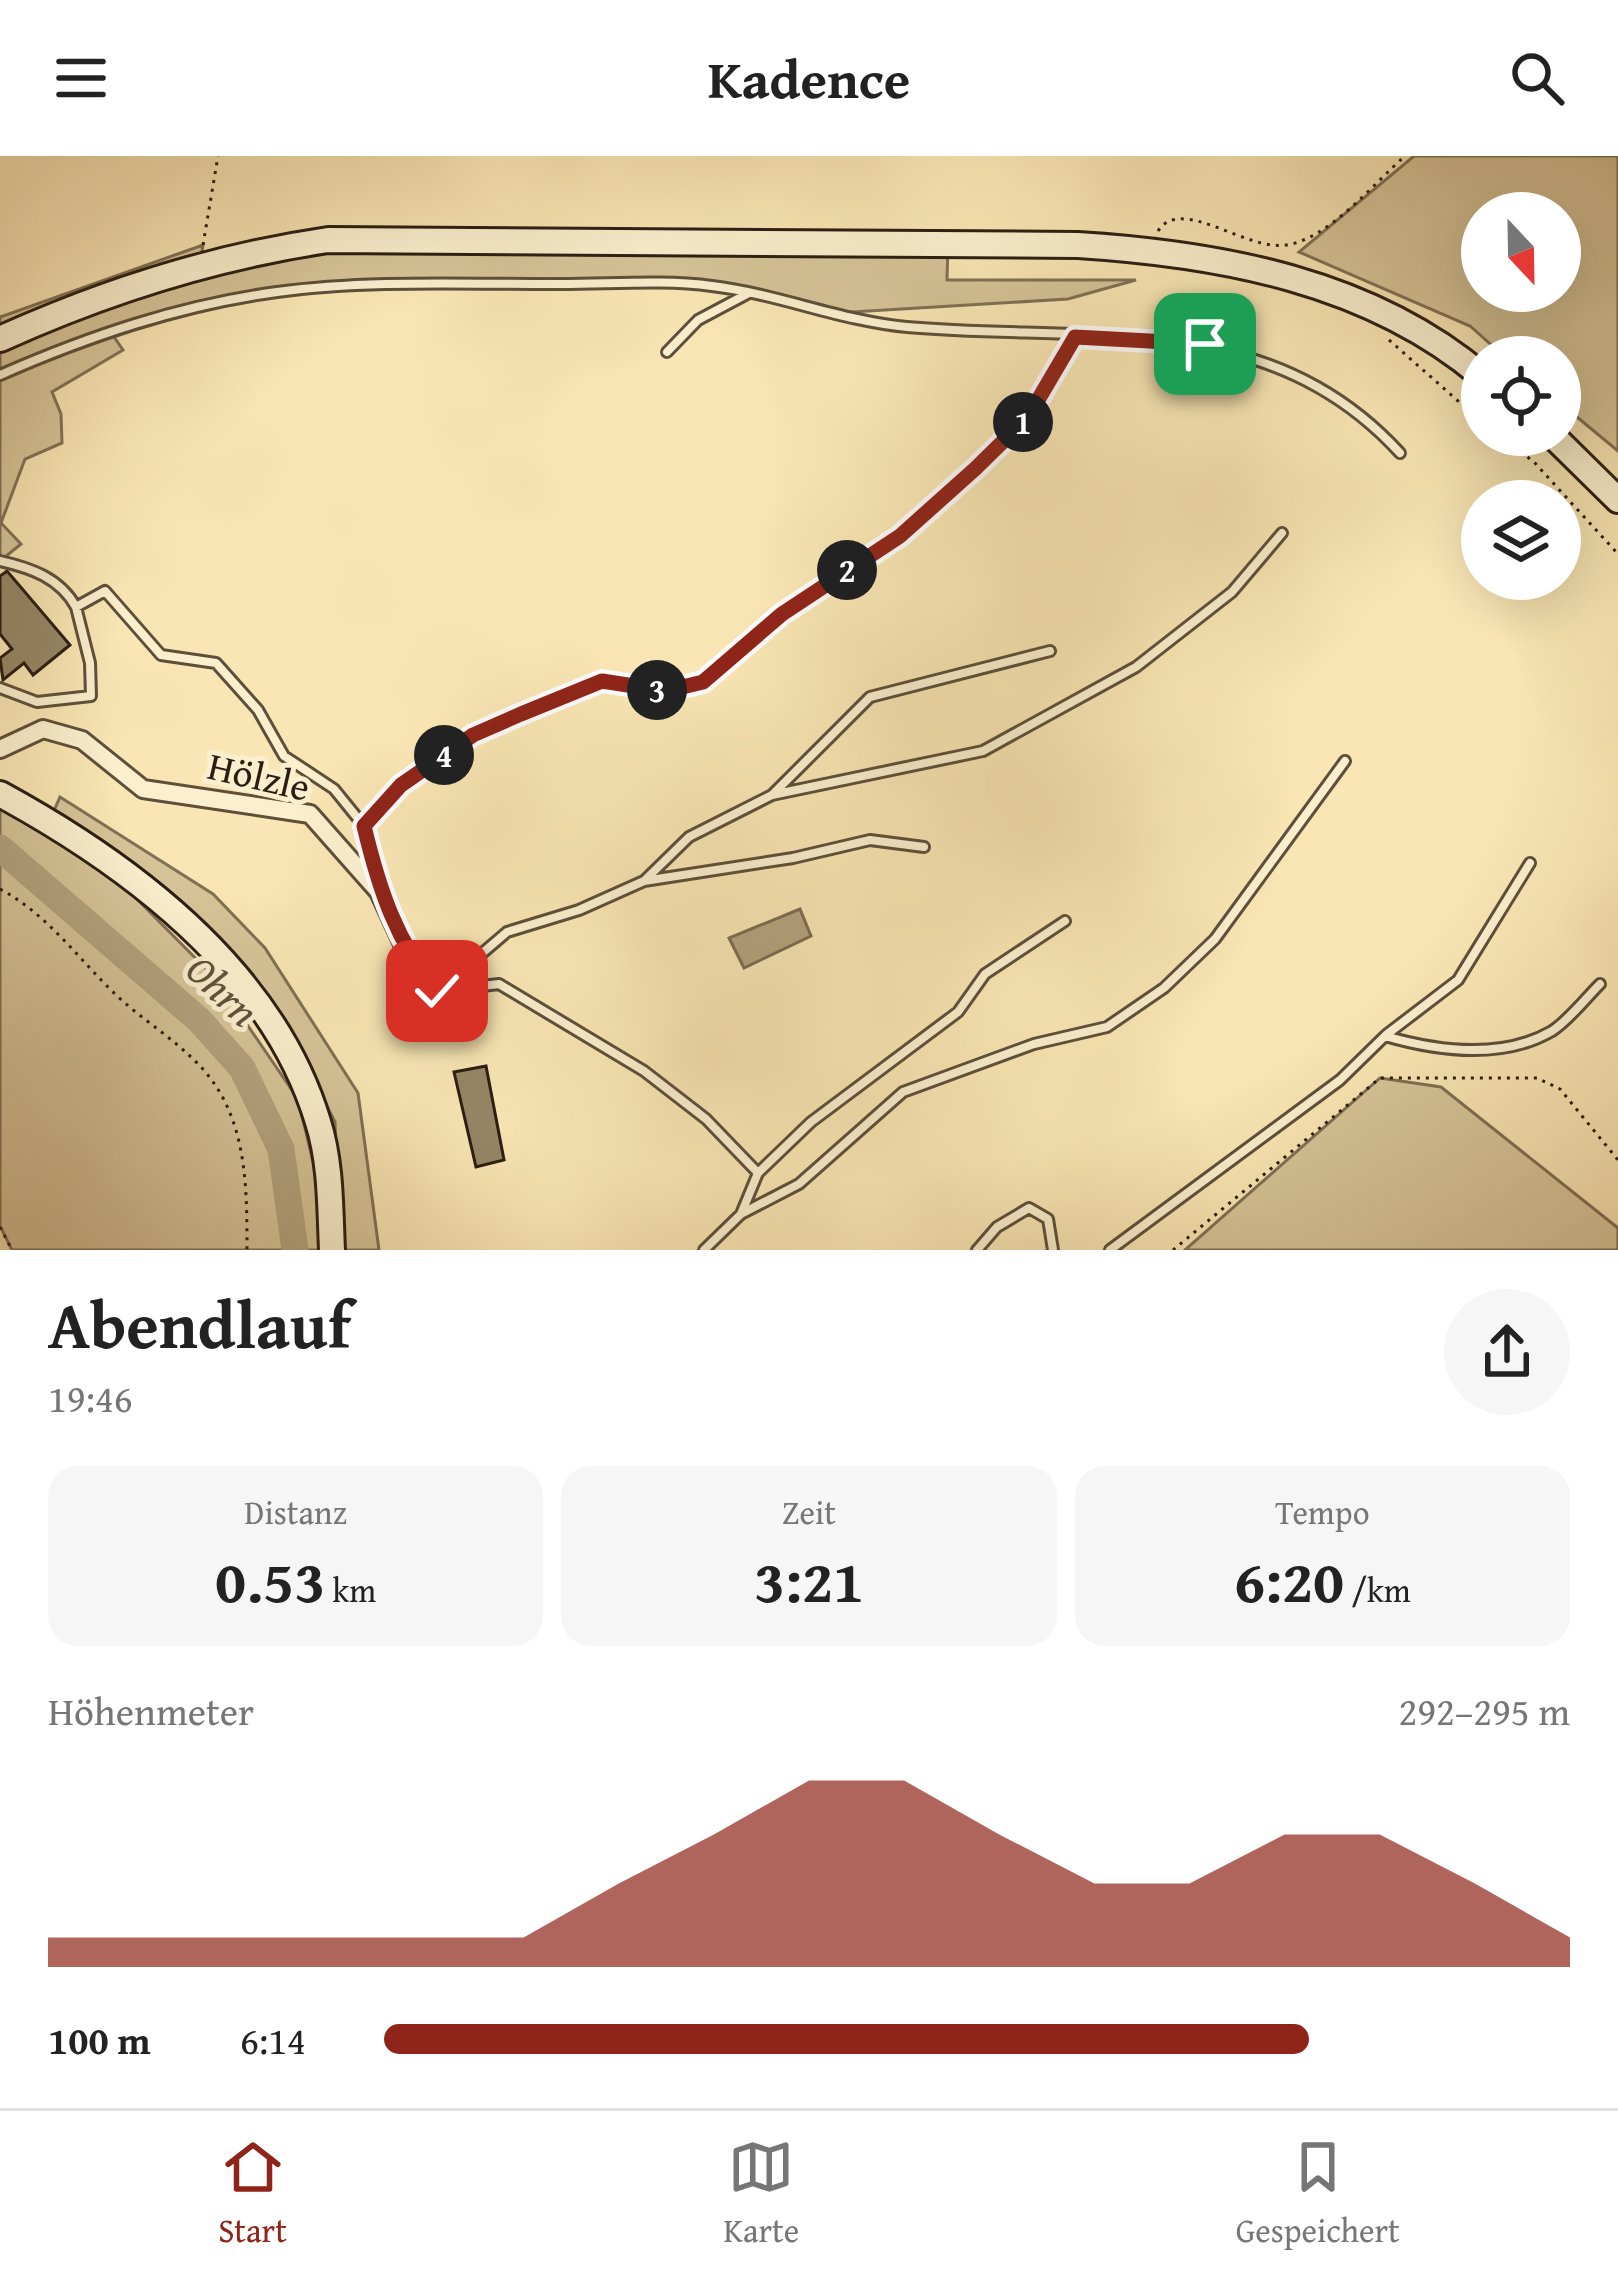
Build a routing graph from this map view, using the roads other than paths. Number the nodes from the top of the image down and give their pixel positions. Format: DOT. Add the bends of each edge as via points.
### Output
graph roads {
  1 [pos="748,293"];
  2 [pos="1075,337"];
  3 [pos="0,339"];
  4 [pos="667,352"];
  5 [pos="1461,361"];
  6 [pos="0,375"];
  7 [pos="1400,453"];
  8 [pos="1573,456"];
  9 [pos="1618,500"];
  10 [pos="1282,533"];
  11 [pos="0,561"];
  12 [pos="76,607"];
  13 [pos="1050,651"];
  14 [pos="0,688"];
  15 [pos="0,749"];
  16 [pos="1345,761"];
  17 [pos="0,794"];
  18 [pos="772,795"];
  19 [pos="364,826"];
  20 [pos="924,847"];
  21 [pos="1530,863"];
  22 [pos="644,881"];
  23 [pos="380,892"];
  24 [pos="1066,921"];
  25 [pos="1600,984"];
  26 [pos="437,991"];
  27 [pos="1385,1036"];
  28 [pos="758,1173"];
  29 [pos="741,1214"];
  30 [pos="332,1250"];
  31 [pos="704,1250"];
  32 [pos="977,1250"];
  33 [pos="1053,1250"];
  34 [pos="1110,1250"];
  1 -- 2 [label="lane" via="902,326"];
  1 -- 4 [label="lane" via="698,320"];
  1 -- 6 [label="lane" via="710,285 500,284 275,292 131,323"];
  2 -- 7 [label="lane" via="1205,344 1261,357 1325,387"];
  2 -- 19 [label="lane" via="1028,417 976,468 900,536 782,614 703,682 666,691 602,681 521,714 473,735 401,785"];
  3 -- 5 [label="main road" via="135,284 328,240 1152,250 1331,291"];
  8 -- 9 [label="main road"];
  10 -- 18 [label="lane" via="1232,592 1136,667 983,751"];
  11 -- 12 [label="lane" via="31,568 66,590"];
  12 -- 14 [label="lane" via="91,696 37,702"];
  12 -- 19 [label="lane" via="105,591 161,655 216,663 258,710 284,756 334,789"];
  13 -- 18 [label="lane" via="870,697"];
  15 -- 23 [label="street, Hölzle" via="43,729 82,740 143,789 310,814"];
  16 -- 29 [label="lane" via="1215,940 1165,988 1107,1027 903,1092 799,1184"];
  17 -- 30 [label="main road" via="111,863 199,937 280,1034 319,1124"];
  18 -- 22 [label="lane" via="689,837"];
  19 -- 23 [label="lane"];
  20 -- 22 [label="lane" via="870,840"];
  21 -- 27 [label="lane" via="1458,980"];
  22 -- 26 [label="lane" via="506,932"];
  23 -- 26 [label="street, Hölzle" via="407,955"];
  24 -- 28 [label="lane" via="985,974 958,1012 811,1122"];
  25 -- 27 [label="lane" via="1554,1030 1510,1047 1431,1049"];
  26 -- 28 [label="lane" via="499,984 644,1071"];
  27 -- 34 [label="lane" via="1340,1080"];
  28 -- 29 [label="lane"];
  29 -- 31 [label="lane"];
  32 -- 33 [label="lane" via="1029,1208 1048,1219"];
}
